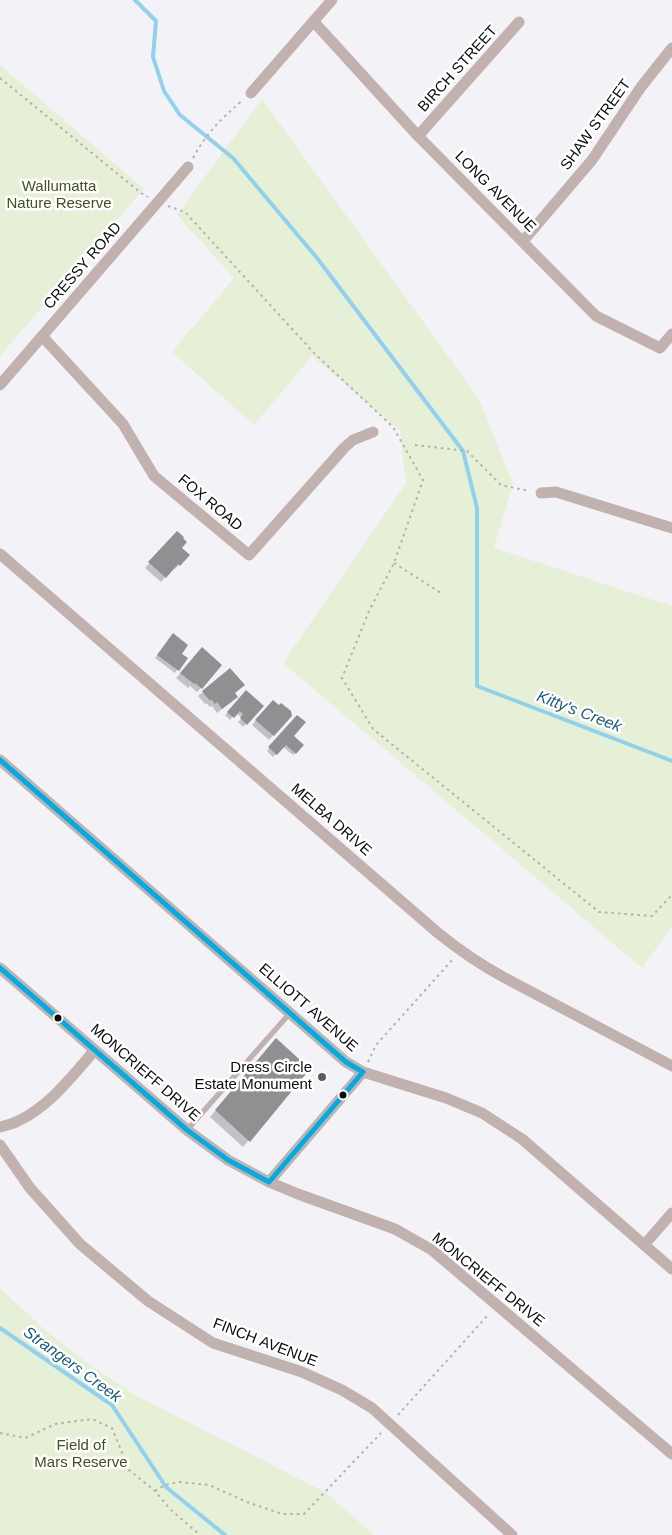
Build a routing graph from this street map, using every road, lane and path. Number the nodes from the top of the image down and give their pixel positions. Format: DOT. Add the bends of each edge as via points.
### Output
graph roads {
  1 [pos="332,0"];
  2 [pos="314,22"];
  3 [pos="519,22"];
  4 [pos="672,48"];
  5 [pos="0,78"];
  6 [pos="251,93"];
  7 [pos="418,136"];
  8 [pos="200,146"];
  9 [pos="188,167"];
  10 [pos="158,202"];
  11 [pos="523,241"];
  12 [pos="672,334"];
  13 [pos="42,336"];
  14 [pos="0,384"];
  15 [pos="373,432"];
  16 [pos="414,445"];
  17 [pos="541,493"];
  18 [pos="672,528"];
  19 [pos="0,554"];
  20 [pos="394,563"];
  21 [pos="441,593"];
  22 [pos="0,760"];
  23 [pos="672,895"];
  24 [pos="460,951"];
  25 [pos="0,968"];
  26 [pos="290,1013"];
  27 [pos="94,1050"];
  28 [pos="672,1066"];
  29 [pos="363,1072"];
  30 [pos="0,1127"];
  31 [pos="187,1130"];
  32 [pos="0,1145"];
  33 [pos="270,1182"];
  34 [pos="672,1213"];
  35 [pos="644,1245"];
  36 [pos="672,1269"];
  37 [pos="497,1306"];
  38 [pos="389,1424"];
  39 [pos="0,1434"];
  40 [pos="672,1454"];
  41 [pos="155,1491"];
  42 [pos="200,1535"];
  43 [pos="512,1535"];
  1 -- 2 [label="street"];
  2 -- 6 [label="street"];
  2 -- 7 [label="street, LONG AVENUE"];
  3 -- 7 [label="street, BIRCH STREET"];
  4 -- 11 [label="street, SHAW STREET" via="641,87 592,160"];
  5 -- 10 [label="path" via="141,193"];
  6 -- 8 [label="path" via="218,121"];
  7 -- 11 [label="street, LONG AVENUE"];
  9 -- 10 [label="street, CRESSY ROAD"];
  10 -- 13 [label="street, CRESSY ROAD"];
  10 -- 20 [label="path" via="185,212 314,353 393,427 424,480"];
  11 -- 12 [label="street, LONG AVENUE" via="596,316 660,348"];
  13 -- 14 [label="street, CRESSY ROAD"];
  13 -- 15 [label="street, FOX ROAD" via="123,424 154,476 249,555 344,448 353,440"];
  16 -- 17 [label="path" via="467,451 501,485"];
  17 -- 18 [label="street" via="556,492"];
  19 -- 24 [label="street, MELBA DRIVE"];
  20 -- 21 [label="path"];
  20 -- 23 [label="path" via="369,611 342,678 373,729 599,912 652,916"];
  22 -- 26 [label="street, ELLIOTT AVENUE"];
  24 -- 28 [label="street, MELBA DRIVE"];
  24 -- 29 [label="path" via="376,1045"];
  25 -- 27 [label="street, MONCRIEFF DRIVE"];
  26 -- 29 [label="street, ELLIOTT AVENUE" via="346,1062"];
  26 -- 31 [label="lane"];
  27 -- 30 [label="street" via="40,1108"];
  27 -- 31 [label="street, MONCRIEFF DRIVE"];
  29 -- 33 [label="street"];
  29 -- 35 [label="street, ELLIOTT AVENUE" via="482,1113 522,1139"];
  31 -- 33 [label="street, MONCRIEFF DRIVE" via="228,1160"];
  32 -- 38 [label="street, FINCH AVENUE" via="30,1188 80,1244 148,1301 214,1343 302,1372 342,1390 372,1408"];
  33 -- 37 [label="street, MONCRIEFF DRIVE" via="396,1229 432,1250"];
  34 -- 35 [label="street"];
  35 -- 36 [label="street, ELLIOTT AVENUE"];
  37 -- 38 [label="path"];
  37 -- 40 [label="street, MONCRIEFF DRIVE"];
  38 -- 41 [label="path" via="304,1514 282,1514 208,1484 179,1482"];
  38 -- 43 [label="street, FINCH AVENUE"];
  39 -- 41 [label="path" via="25,1438 55,1424 92,1419 112,1428 129,1470"];
  41 -- 42 [label="path"];
}
